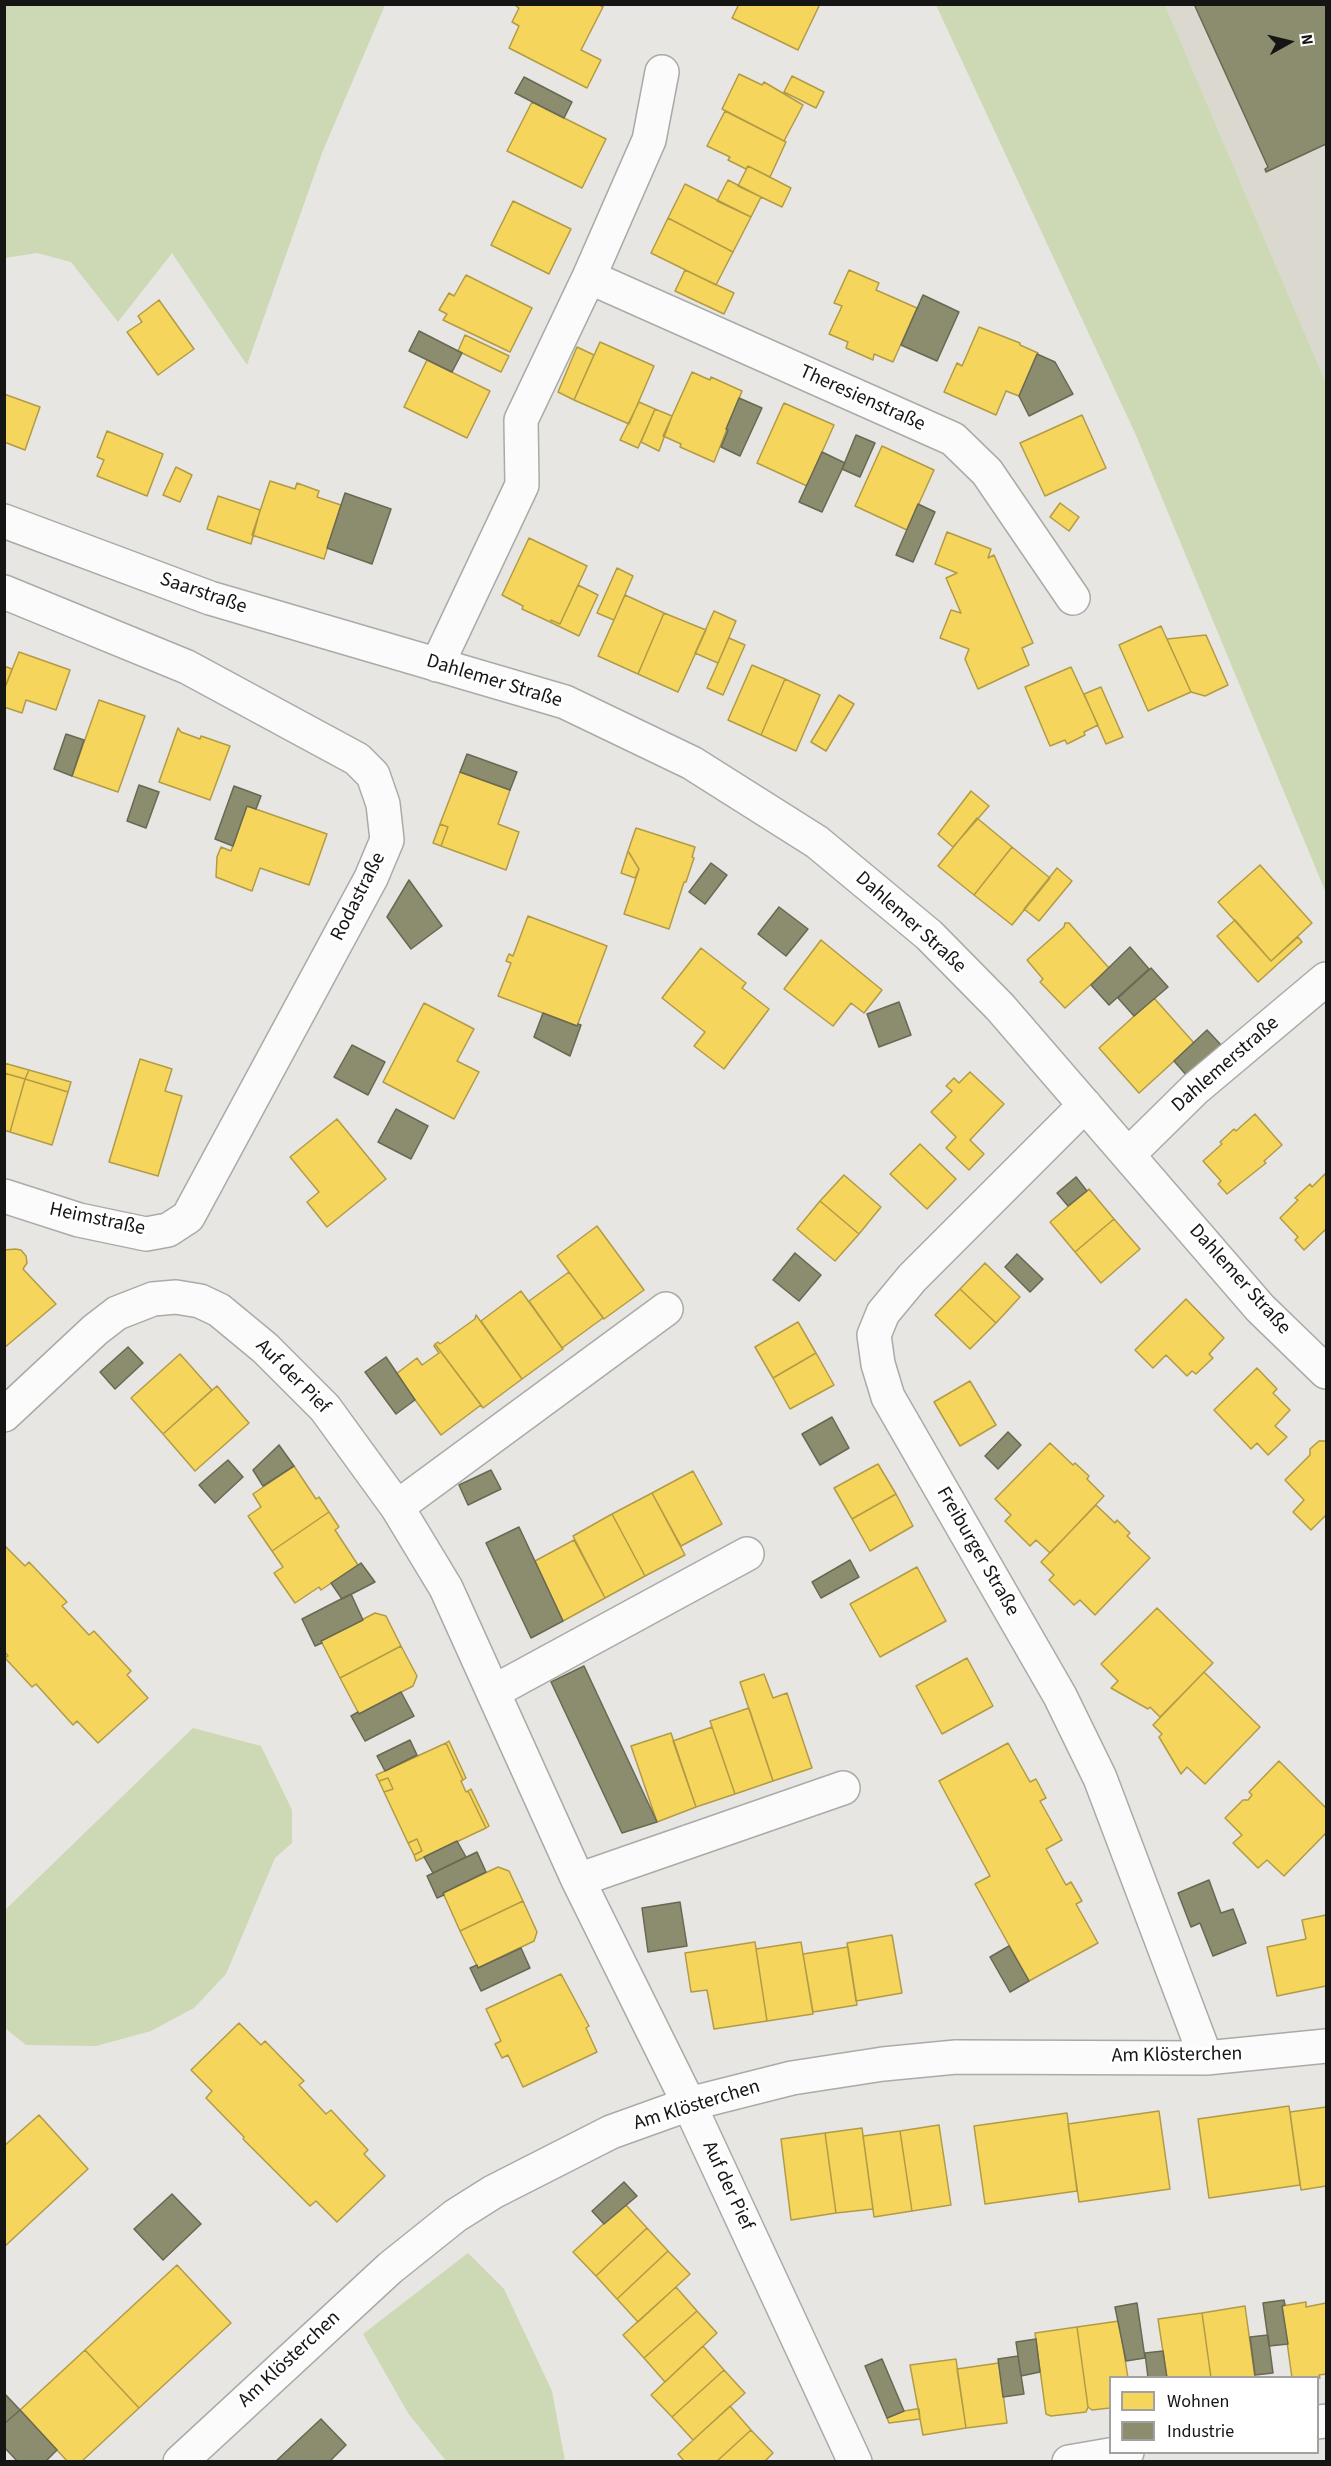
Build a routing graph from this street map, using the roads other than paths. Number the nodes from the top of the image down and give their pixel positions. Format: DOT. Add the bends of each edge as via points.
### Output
graph roads {
  1 [pos="662,72"];
  2 [pos="589,277"];
  3 [pos="4,521"];
  4 [pos="4,592"];
  5 [pos="1073,598"];
  6 [pos="406,656"];
  7 [pos="437,665"];
  8 [pos="1326,979"];
  9 [pos="1085,1105"];
  10 [pos="1128,1155"];
  11 [pos="4,1196"];
  12 [pos="188,1217"];
  13 [pos="666,1309"];
  14 [pos="1326,1372"];
  15 [pos="4,1415"];
  16 [pos="397,1507"];
  17 [pos="747,1554"];
  18 [pos="493,1692"];
  19 [pos="843,1788"];
  20 [pos="578,1880"];
  21 [pos="1326,2046"];
  22 [pos="1206,2058"];
  23 [pos="689,2104"];
  24 [pos="1115,2454"];
  25 [pos="180,2462"];
  26 [pos="855,2462"];
  27 [pos="1070,2462"];
  1 -- 2 [label="street" via="649,140"];
  2 -- 5 [label="street, Theresienstraße" via="953,439 987,472"];
  2 -- 7 [label="street" via="521,420 522,485"];
  3 -- 6 [label="street, Saarstraße" via="210,598"];
  4 -- 12 [label="street, Rodastraße" via="187,667 357,759 373,775 383,804 387,840 371,878"];
  6 -- 7 [label="street, Dahlemer Straße"];
  7 -- 9 [label="street, Dahlemer Straße" via="565,702 692,763 816,842 929,935 1000,1007"];
  8 -- 10 [label="street, Dahlemerstraße" via="1195,1089"];
  9 -- 10 [label="street, Dahlemer Straße"];
  9 -- 22 [label="street, Freiburger Straße" via="912,1278 883,1313 874,1335 888,1397 1060,1696 1100,1778"];
  10 -- 14 [label="street, Dahlemer Straße" via="1260,1308"];
  11 -- 12 [label="street, Heimstraße" via="79,1221 146,1234 168,1230"];
  13 -- 16 [label="street"];
  15 -- 16 [label="street, Auf der Pief" via="117,1313 153,1299 200,1301 219,1310 265,1348 325,1408"];
  16 -- 18 [label="street, Auf der Pief" via="446,1588"];
  17 -- 18 [label="street"];
  18 -- 20 [label="street, Auf der Pief"];
  19 -- 20 [label="street"];
  20 -- 23 [label="street, Auf der Pief"];
  21 -- 22 [label="street, Am Klösterchen"];
  22 -- 23 [label="street, Am Klösterchen" via="956,2057 792,2078"];
  23 -- 25 [label="street, Am Klösterchen" via="611,2132 493,2192 455,2216 390,2268"];
  23 -- 26 [label="street, Auf der Pief"];
  24 -- 27 [label="street"];
}
